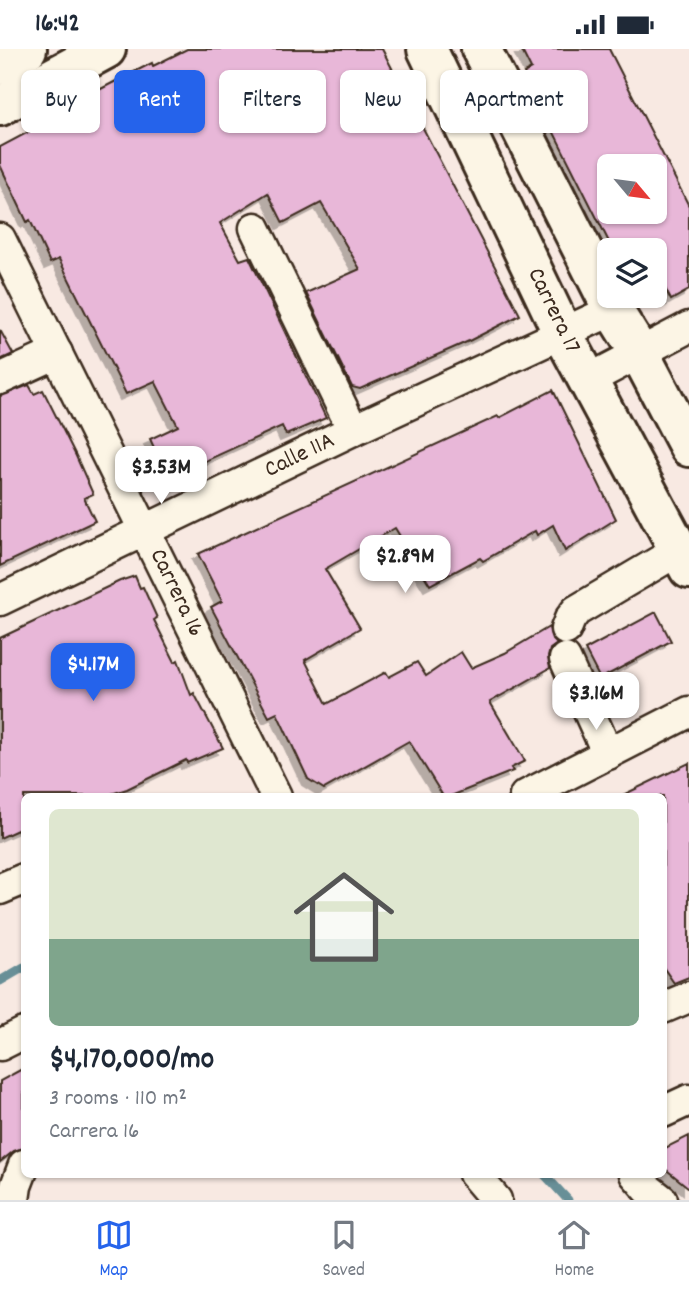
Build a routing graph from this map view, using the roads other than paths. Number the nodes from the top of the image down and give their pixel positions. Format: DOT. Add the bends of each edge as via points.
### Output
graph roads {
  1 [pos="27,49"];
  2 [pos="106,49"];
  3 [pos="427,49"];
  4 [pos="481,49"];
  5 [pos="0,65"];
  6 [pos="0,106"];
  7 [pos="255,228"];
  8 [pos="0,239"];
  9 [pos="613,310"];
  10 [pos="689,327"];
  11 [pos="563,334"];
  12 [pos="639,352"];
  13 [pos="57,353"];
  14 [pos="0,379"];
  15 [pos="588,380"];
  16 [pos="353,431"];
  17 [pos="689,447"];
  18 [pos="145,530"];
  19 [pos="684,560"];
  20 [pos="0,600"];
  21 [pos="566,629"];
  22 [pos="565,659"];
  23 [pos="689,712"];
  24 [pos="608,754"];
  25 [pos="275,793"];
  26 [pos="531,793"];
  27 [pos="21,880"];
  28 [pos="0,889"];
  29 [pos="689,997"];
  30 [pos="667,1006"];
  31 [pos="21,1034"];
  32 [pos="0,1045"];
  33 [pos="689,1100"];
  34 [pos="667,1110"];
  35 [pos="21,1174"];
  36 [pos="477,1178"];
  37 [pos="638,1178"];
  38 [pos="14,1200"];
  39 [pos="496,1200"];
  40 [pos="662,1200"];
  1 -- 5 [label="main road"];
  2 -- 6 [label="main road"];
  3 -- 11 [label="main road, Carrera 17"];
  4 -- 9 [label="main road"];
  7 -- 16 [label="street"];
  8 -- 13 [label="street, Carrera 16"];
  9 -- 11 [label="street, Calle 11A"];
  9 -- 12 [label="main road"];
  10 -- 12 [label="street"];
  11 -- 15 [label="main road, Carrera 17"];
  11 -- 16 [label="street, Calle 11A"];
  12 -- 15 [label="street"];
  12 -- 17 [label="main road"];
  13 -- 14 [label="street"];
  13 -- 18 [label="street, Carrera 16"];
  15 -- 19 [label="main road, Carrera 17"];
  16 -- 18 [label="street, Calle 11A"];
  18 -- 20 [label="street, Calle 11A"];
  18 -- 25 [label="street, Carrera 16"];
  19 -- 21 [label="street" via="576,611"];
  22 -- 24 [label="street"];
  23 -- 24 [label="street"];
  24 -- 26 [label="street"];
  27 -- 28 [label="street"];
  29 -- 30 [label="street"];
  31 -- 32 [label="street"];
  33 -- 34 [label="street"];
  35 -- 38 [label="street"];
  36 -- 39 [label="street"];
  37 -- 40 [label="street"];
}
